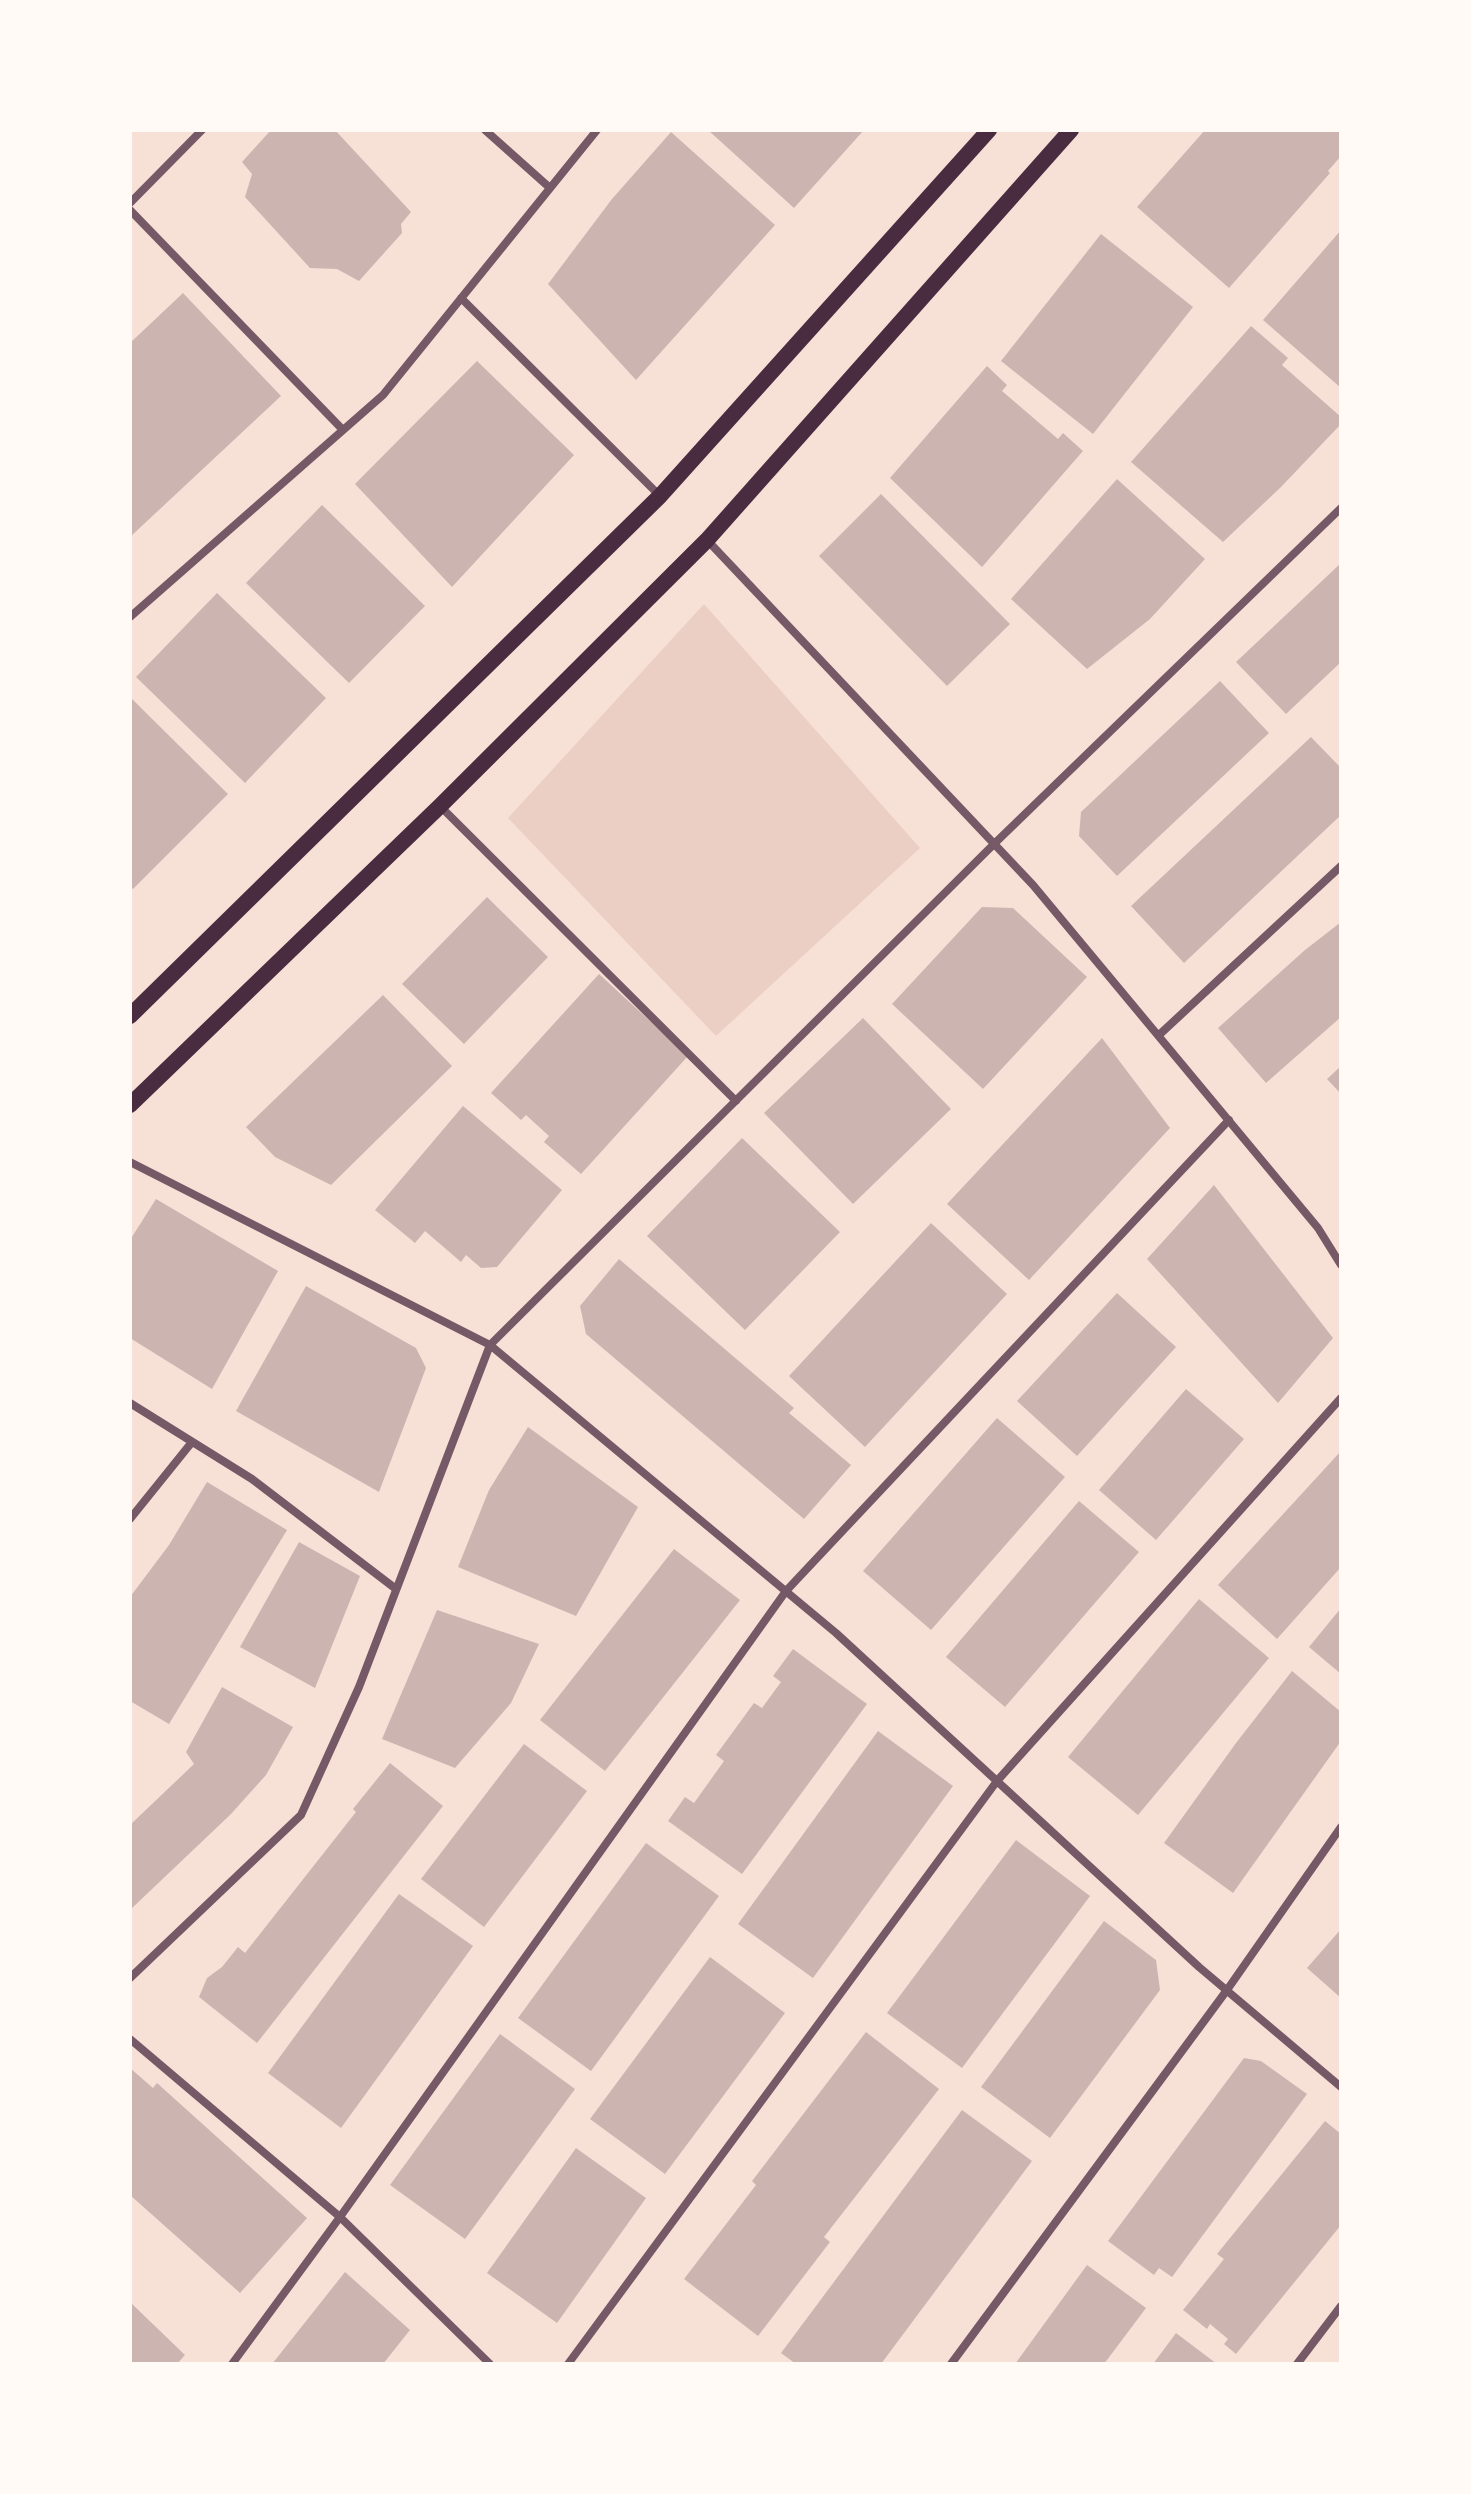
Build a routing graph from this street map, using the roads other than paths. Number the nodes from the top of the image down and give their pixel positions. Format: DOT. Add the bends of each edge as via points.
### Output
graph roads {
  1 [pos="202,130"];
  2 [pos="485,130"];
  3 [pos="597,130"];
  4 [pos="989,130"];
  5 [pos="1071,130"];
  6 [pos="550,188"];
  7 [pos="130,203"];
  8 [pos="130,210"];
  9 [pos="461,298"];
  10 [pos="343,430"];
  11 [pos="660,496"];
  12 [pos="1341,508"];
  13 [pos="707,540"];
  14 [pos="130,617"];
  15 [pos="440,806"];
  16 [pos="994,844"];
  17 [pos="1341,866"];
  18 [pos="130,1016"];
  19 [pos="1159,1035"];
  20 [pos="736,1101"];
  21 [pos="130,1105"];
  22 [pos="1229,1120"];
  23 [pos="130,1162"];
  24 [pos="1341,1245"];
  25 [pos="1333,1252"];
  26 [pos="1341,1265"];
  27 [pos="490,1345"];
  28 [pos="1341,1398"];
  29 [pos="130,1403"];
  30 [pos="192,1442"];
  31 [pos="130,1519"];
  32 [pos="396,1589"];
  33 [pos="786,1591"];
  34 [pos="997,1781"];
  35 [pos="1341,1827"];
  36 [pos="130,1978"];
  37 [pos="1227,1990"];
  38 [pos="130,2039"];
  39 [pos="1341,2087"];
  40 [pos="340,2217"];
  41 [pos="1341,2306"];
  42 [pos="232,2364"];
  43 [pos="490,2364"];
  44 [pos="568,2364"];
  45 [pos="951,2364"];
  46 [pos="1297,2364"];
  1 -- 7 [label="street"];
  2 -- 6 [label="street"];
  3 -- 6 [label="street"];
  4 -- 11 [label="main road"];
  5 -- 13 [label="main road"];
  6 -- 9 [label="street"];
  8 -- 10 [label="street"];
  9 -- 10 [label="street" via="383,395"];
  9 -- 11 [label="street"];
  10 -- 14 [label="street"];
  11 -- 18 [label="main road"];
  12 -- 16 [label="street"];
  13 -- 15 [label="main road"];
  13 -- 16 [label="street"];
  15 -- 20 [label="street"];
  15 -- 21 [label="main road"];
  16 -- 19 [label="street"];
  16 -- 20 [label="street"];
  17 -- 19 [label="street"];
  19 -- 22 [label="street"];
  20 -- 27 [label="street"];
  22 -- 25 [label="street"];
  22 -- 33 [label="street"];
  23 -- 27 [label="street"];
  24 -- 25 [label="street"];
  25 -- 26 [label="street"];
  27 -- 32 [label="street"];
  27 -- 33 [label="street"];
  28 -- 34 [label="street"];
  29 -- 30 [label="street"];
  30 -- 31 [label="street"];
  30 -- 32 [label="street" via="252,1479"];
  32 -- 36 [label="street" via="301,1815"];
  33 -- 34 [label="street"];
  33 -- 40 [label="street"];
  34 -- 37 [label="street"];
  34 -- 44 [label="street"];
  35 -- 37 [label="street"];
  37 -- 39 [label="street"];
  37 -- 45 [label="street"];
  38 -- 40 [label="street"];
  40 -- 42 [label="street"];
  40 -- 43 [label="street"];
  41 -- 46 [label="street"];
}
